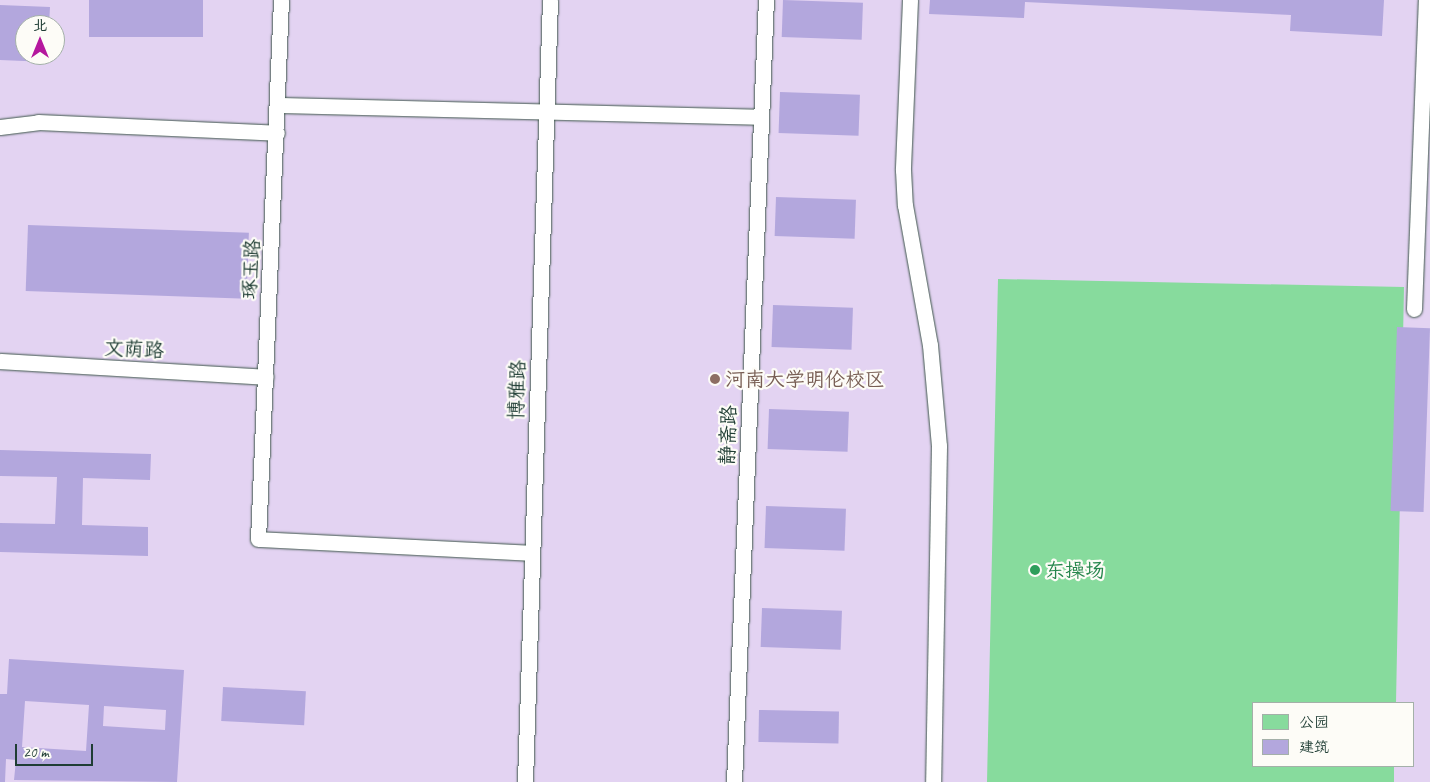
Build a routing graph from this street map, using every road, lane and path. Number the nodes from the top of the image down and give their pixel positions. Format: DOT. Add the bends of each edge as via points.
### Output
graph roads {
  1 [pos="281,0"];
  2 [pos="550,0"];
  3 [pos="766,0"];
  4 [pos="910,0"];
  5 [pos="1426,0"];
  6 [pos="278,105"];
  7 [pos="546,112"];
  8 [pos="761,117"];
  9 [pos="0,127"];
  10 [pos="277,133"];
  11 [pos="1423,252"];
  12 [pos="1414,309"];
  13 [pos="0,361"];
  14 [pos="266,377"];
  15 [pos="532,553"];
  16 [pos="525,782"];
  17 [pos="734,782"];
  18 [pos="933,782"];
  1 -- 6 [label="lane, 琢玉路"];
  2 -- 7 [label="lane, 博雅路"];
  3 -- 8 [label="lane, 静斋路"];
  4 -- 18 [label="lane" via="903,170 905,205 930,345 939,446"];
  5 -- 11 [label="lane"];
  6 -- 7 [label="lane"];
  6 -- 10 [label="lane, 琢玉路"];
  7 -- 8 [label="lane"];
  7 -- 15 [label="lane, 博雅路"];
  8 -- 17 [label="lane, 静斋路"];
  9 -- 10 [label="lane" via="38,122"];
  10 -- 14 [label="lane, 琢玉路"];
  11 -- 12 [label="lane"];
  13 -- 14 [label="lane, 文荫路"];
  14 -- 15 [label="lane, 琢玉路" via="258,539"];
  15 -- 16 [label="lane, 博雅路"];
}
